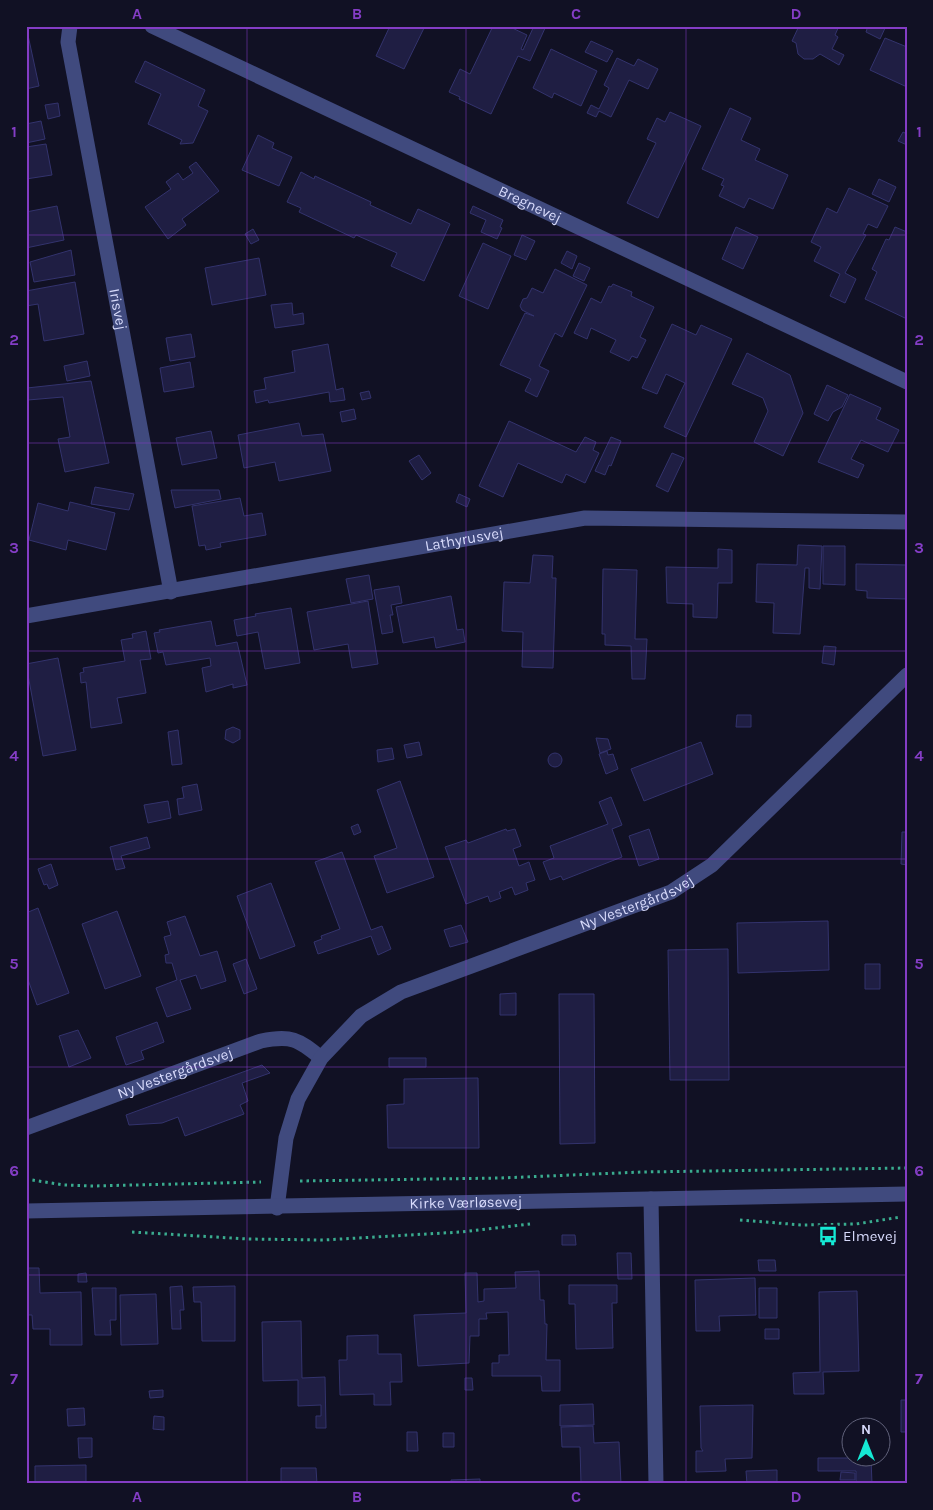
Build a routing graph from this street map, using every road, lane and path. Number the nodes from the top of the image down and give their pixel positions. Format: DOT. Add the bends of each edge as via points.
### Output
graph roads {
  1 [pos="70,26"];
  2 [pos="152,26"];
  3 [pos="907,382"];
  4 [pos="907,522"];
  5 [pos="171,592"];
  6 [pos="26,616"];
  7 [pos="907,675"];
  8 [pos="321,1058"];
  9 [pos="26,1128"];
  10 [pos="907,1168"];
  11 [pos="26,1179"];
  12 [pos="281,1182"];
  13 [pos="907,1194"];
  14 [pos="651,1199"];
  15 [pos="277,1208"];
  16 [pos="26,1212"];
  17 [pos="907,1216"];
  18 [pos="733,1219"];
  19 [pos="527,1224"];
  20 [pos="123,1231"];
  21 [pos="656,1484"];
  1 -- 5 [label="street, Irisvej" via="68,42"];
  2 -- 3 [label="street, Bregnevej"];
  4 -- 5 [label="street, Lathyrusvej" via="585,518"];
  5 -- 6 [label="street, Lathyrusvej"];
  7 -- 8 [label="street, Ny Vestergårdsvej" via="712,865 671,892 401,992 361,1016"];
  8 -- 9 [label="street, Ny Vestergårdsvej" via="301,1042 283,1037 260,1041"];
  8 -- 12 [label="street, Ny Vestergårdsvej" via="298,1099 286,1138"];
  10 -- 12 [label="path"];
  11 -- 12 [label="path" via="92,1186"];
  12 -- 15 [label="street, Ny Vestergårdsvej"];
  13 -- 14 [label="street, Kirke Værløsevej"];
  14 -- 15 [label="street, Kirke Værløsevej"];
  14 -- 21 [label="street"];
  15 -- 16 [label="street, Kirke Værløsevej"];
  17 -- 18 [label="path" via="856,1224 802,1225"];
  19 -- 20 [label="path" via="461,1232 323,1240"];
}
